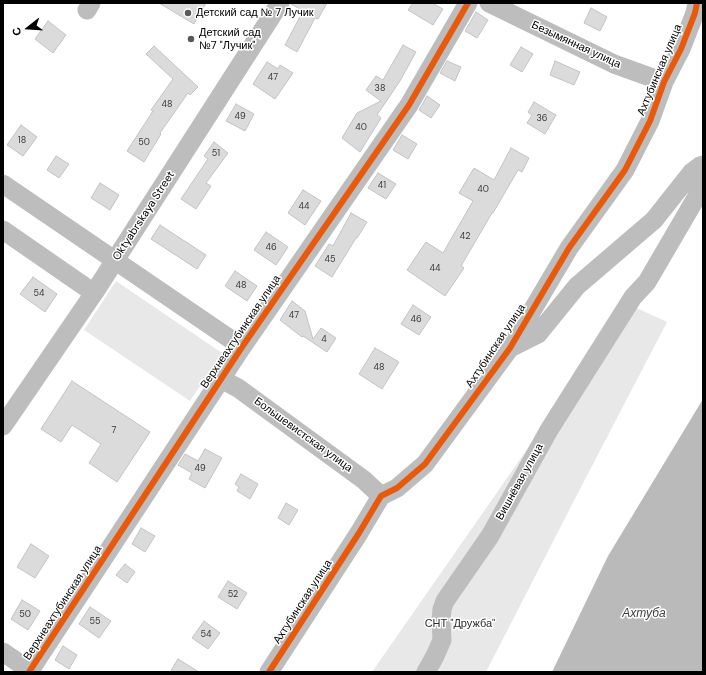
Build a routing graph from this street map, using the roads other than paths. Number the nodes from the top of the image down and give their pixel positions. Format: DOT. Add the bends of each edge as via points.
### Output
graph roads {
  1 [pos="280,3"];
  2 [pos="468,3"];
  3 [pos="489,3"];
  4 [pos="697,3"];
  5 [pos="664,82"];
  6 [pos="703,165"];
  7 [pos="3,184"];
  8 [pos="703,186"];
  9 [pos="3,230"];
  10 [pos="114,261"];
  11 [pos="94,293"];
  12 [pos="242,347"];
  13 [pos="510,348"];
  14 [pos="221,379"];
  15 [pos="3,426"];
  16 [pos="381,496"];
  17 [pos="3,652"];
  18 [pos="31,672"];
  19 [pos="270,672"];
  20 [pos="426,672"];
  1 -- 10 [label="street, Oktyabrskaya Street"];
  2 -- 12 [label="street, Верхнеахтубинская улица" via="409,105"];
  3 -- 5 [label="street, Безымянная улица" via="614,64"];
  4 -- 5 [label="street, Ахтубинская улица" via="681,49"];
  5 -- 13 [label="street, Ахтубинская улица" via="650,121 625,170 569,248"];
  6 -- 13 [label="street" via="692,172 654,220 577,286 538,334"];
  7 -- 10 [label="street"];
  8 -- 20 [label="street, Вишнёвая улица" via="647,282 633,297 549,430 490,536 445,601 441,621 442,640"];
  9 -- 11 [label="street"];
  10 -- 11 [label="street, Oktyabrskaya Street"];
  10 -- 12 [label="street"];
  11 -- 15 [label="street, Oktyabrskaya Street"];
  12 -- 14 [label="street, Верхнеахтубинская улица"];
  13 -- 16 [label="street, Ахтубинская улица" via="426,464 397,488"];
  14 -- 16 [label="street, Большевистская улица" via="238,388 364,480"];
  14 -- 18 [label="street, Верхнеахтубинская улица"];
  16 -- 19 [label="street, Ахтубинская улица"];
  17 -- 18 [label="street"];
}
